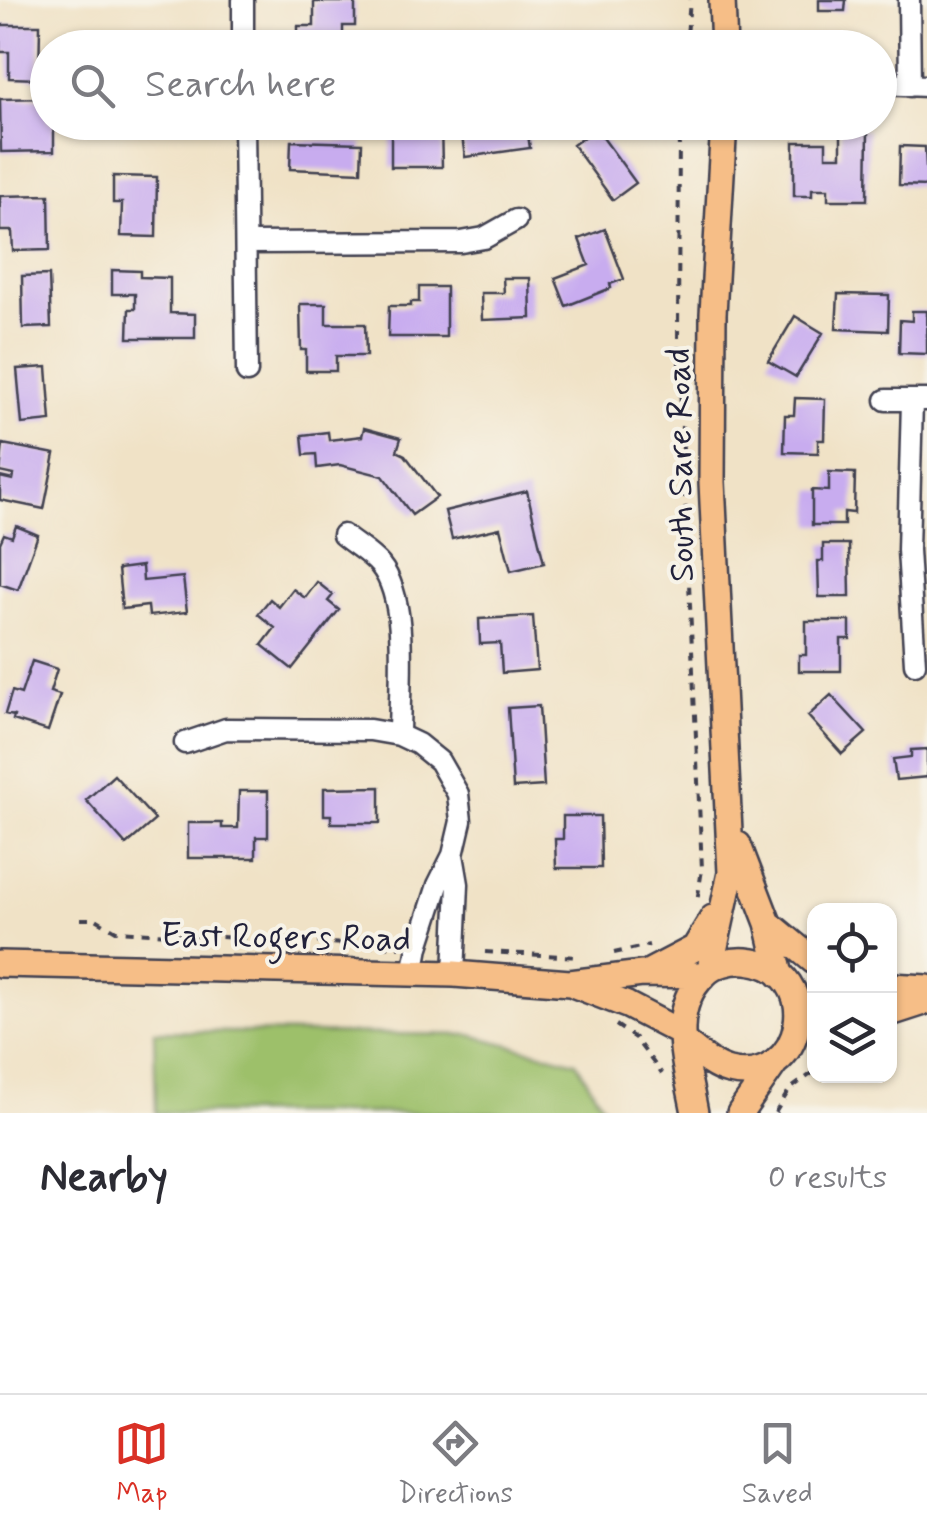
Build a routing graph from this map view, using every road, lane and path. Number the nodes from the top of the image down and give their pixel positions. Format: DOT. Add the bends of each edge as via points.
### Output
graph roads {
  1 [pos="242,0"];
  2 [pos="690,0"];
  3 [pos="722,0"];
  4 [pos="909,0"];
  5 [pos="243,30"];
  6 [pos="688,30"];
  7 [pos="723,30"];
  8 [pos="919,86"];
  9 [pos="244,140"];
  10 [pos="679,140"];
  11 [pos="723,140"];
  12 [pos="516,220"];
  13 [pos="246,243"];
  14 [pos="247,372"];
  15 [pos="886,400"];
  16 [pos="919,400"];
  17 [pos="343,535"];
  18 [pos="915,664"];
  19 [pos="399,735"];
  20 [pos="186,743"];
  21 [pos="728,807"];
  22 [pos="453,855"];
  23 [pos="728,887"];
  24 [pos="695,912"];
  25 [pos="81,919"];
  26 [pos="768,923"];
  27 [pos="402,947"];
  28 [pos="476,951"];
  29 [pos="604,954"];
  30 [pos="807,955"];
  31 [pos="586,958"];
  32 [pos="640,961"];
  33 [pos="0,964"];
  34 [pos="706,972"];
  35 [pos="413,974"];
  36 [pos="454,974"];
  37 [pos="784,980"];
  38 [pos="570,983"];
  39 [pos="897,986"];
  40 [pos="927,988"];
  41 [pos="807,990"];
  42 [pos="927,999"];
  43 [pos="897,1002"];
  44 [pos="897,1010"];
  45 [pos="614,1027"];
  46 [pos="683,1038"];
  47 [pos="807,1046"];
  48 [pos="779,1059"];
  49 [pos="664,1076"];
  50 [pos="807,1077"];
  51 [pos="695,1113"];
  52 [pos="740,1113"];
  53 [pos="775,1113"];
  1 -- 5 [label="street"];
  2 -- 6 [label="path"];
  3 -- 7 [label="main road"];
  4 -- 8 [label="street"];
  9 -- 13 [label="street"];
  10 -- 24 [label="path" via="678,341 702,870"];
  11 -- 21 [label="main road, South Sare Road" via="712,482"];
  12 -- 13 [label="street" via="461,242"];
  13 -- 14 [label="street"];
  15 -- 16 [label="street"];
  16 -- 18 [label="street" via="908,550"];
  17 -- 19 [label="street" via="378,563 393,590"];
  19 -- 20 [label="street" via="226,729"];
  19 -- 22 [label="street" via="430,752 458,794 461,821"];
  21 -- 23 [label="main road, South Sare Road"];
  21 -- 26 [label="main road, South Sare Road"];
  22 -- 35 [label="street"];
  22 -- 36 [label="street"];
  23 -- 32 [label="main road" via="695,948 671,963"];
  23 -- 34 [label="main road, South Sare Road"];
  25 -- 27 [label="path" via="116,931"];
  26 -- 30 [label="main road"];
  26 -- 37 [label="main road, South Sare Road"];
  28 -- 31 [label="path"];
  29 -- 32 [label="path"];
  32 -- 34 [label="main road, East Rogers Road"];
  32 -- 38 [label="main road, East Rogers Road"];
  33 -- 35 [label="main road, East Rogers Road"];
  34 -- 37 [label="main road" via="742,960 760,963"];
  34 -- 46 [label="main road" via="683,1004"];
  35 -- 36 [label="main road, East Rogers Road"];
  36 -- 38 [label="main road, East Rogers Road"];
  37 -- 41 [label="main road"];
  37 -- 48 [label="main road" via="799,1013 798,1029"];
  38 -- 46 [label="main road, East Rogers Road" via="628,1005"];
  39 -- 40 [label="main road"];
  42 -- 43 [label="main road"];
  42 -- 44 [label="main road"];
  45 -- 49 [label="path" via="634,1038"];
  46 -- 48 [label="main road" via="728,1071 758,1071"];
  46 -- 51 [label="main road"];
  47 -- 48 [label="main road"];
  48 -- 52 [label="main road"];
  50 -- 53 [label="path"];
}
